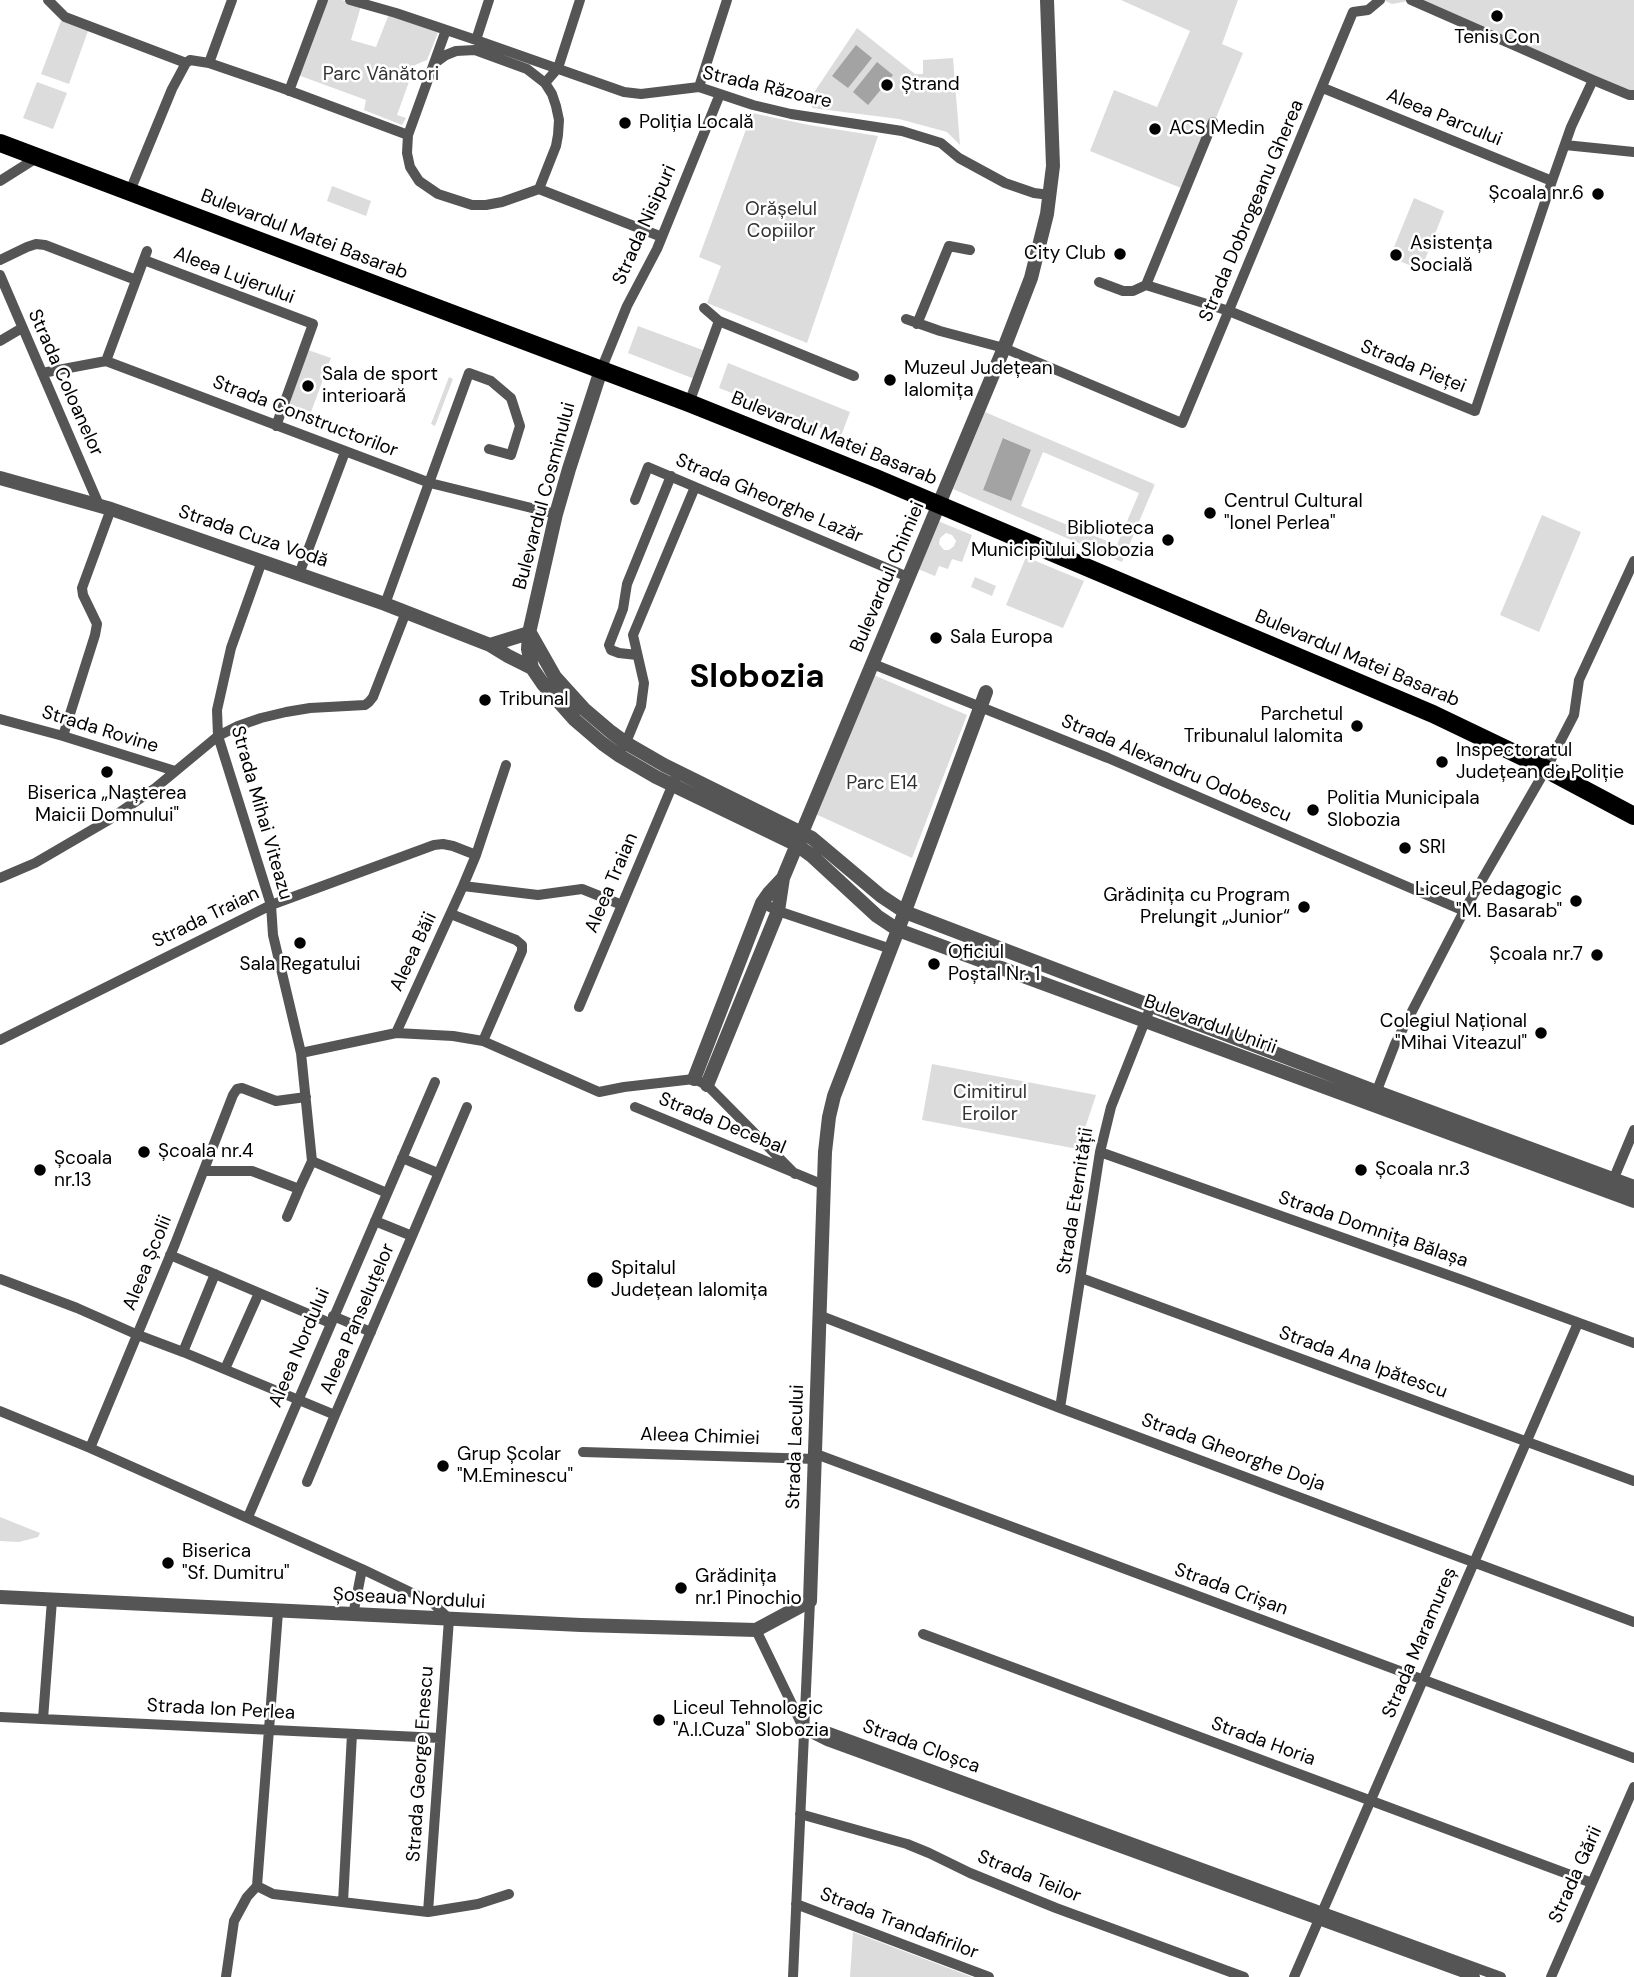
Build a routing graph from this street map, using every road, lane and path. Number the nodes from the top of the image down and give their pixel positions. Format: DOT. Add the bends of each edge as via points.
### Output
graph roads {
  1 [pos="48,0"];
  2 [pos="232,0"];
  3 [pos="323,0"];
  4 [pos="350,0"];
  5 [pos="400,0"];
  6 [pos="489,0"];
  7 [pos="580,0"];
  8 [pos="727,0"];
  9 [pos="1047,0"];
  10 [pos="1380,0"];
  11 [pos="1411,0"];
  12 [pos="396,13"];
  13 [pos="446,30"];
  14 [pos="476,40"];
  15 [pos="209,63"];
  16 [pos="186,64"];
  17 [pos="435,64"];
  18 [pos="558,68"];
  19 [pos="1593,80"];
  20 [pos="545,83"];
  21 [pos="699,87"];
  22 [pos="1322,88"];
  23 [pos="289,91"];
  24 [pos="720,94"];
  25 [pos="1634,95"];
  26 [pos="1213,122"];
  27 [pos="408,135"];
  28 [pos="0,143"];
  29 [pos="1565,145"];
  30 [pos="1634,152"];
  31 [pos="38,157"];
  32 [pos="0,181"];
  33 [pos="1552,181"];
  34 [pos="538,190"];
  35 [pos="130,191"];
  36 [pos="1050,195"];
  37 [pos="662,237"];
  38 [pos="970,250"];
  39 [pos="0,260"];
  40 [pos="0,275"];
  41 [pos="136,280"];
  42 [pos="1099,282"];
  43 [pos="1146,285"];
  44 [pos="704,308"];
  45 [pos="1229,311"];
  46 [pos="719,321"];
  47 [pos="22,328"];
  48 [pos="0,341"];
  49 [pos="1004,348"];
  50 [pos="106,361"];
  51 [pos="601,370"];
  52 [pos="42,373"];
  53 [pos="854,376"];
  54 [pos="689,403"];
  55 [pos="276,426"];
  56 [pos="489,449"];
  57 [pos="345,452"];
  58 [pos="671,476"];
  59 [pos="0,478"];
  60 [pos="430,483"];
  61 [pos="695,487"];
  62 [pos="635,500"];
  63 [pos="939,504"];
  64 [pos="105,507"];
  65 [pos="556,514"];
  66 [pos="262,561"];
  67 [pos="1634,561"];
  68 [pos="299,574"];
  69 [pos="908,577"];
  70 [pos="385,604"];
  71 [pos="406,612"];
  72 [pos="529,633"];
  73 [pos="491,645"];
  74 [pos="637,655"];
  75 [pos="873,664"];
  76 [pos="532,668"];
  77 [pos="986,692"];
  78 [pos="980,707"];
  79 [pos="0,719"];
  80 [pos="63,736"];
  81 [pos="218,736"];
  82 [pos="623,750"];
  83 [pos="506,765"];
  84 [pos="1546,769"];
  85 [pos="175,771"];
  86 [pos="675,779"];
  87 [pos="1634,816"];
  88 [pos="800,839"];
  89 [pos="476,855"];
  90 [pos="0,878"];
  91 [pos="783,878"];
  92 [pos="463,886"];
  93 [pos="762,903"];
  94 [pos="271,905"];
  95 [pos="622,905"];
  96 [pos="778,911"];
  97 [pos="905,912"];
  98 [pos="1464,912"];
  99 [pos="451,914"];
  100 [pos="898,930"];
  101 [pos="891,949"];
  102 [pos="1151,1006"];
  103 [pos="579,1007"];
  104 [pos="1145,1022"];
  105 [pos="396,1033"];
  106 [pos="0,1041"];
  107 [pos="483,1041"];
  108 [pos="302,1053"];
  109 [pos="435,1082"];
  110 [pos="701,1082"];
  111 [pos="306,1097"];
  112 [pos="1374,1099"];
  113 [pos="467,1107"];
  114 [pos="635,1107"];
  115 [pos="1634,1131"];
  116 [pos="1100,1152"];
  117 [pos="402,1158"];
  118 [pos="312,1161"];
  119 [pos="204,1171"];
  120 [pos="438,1173"];
  121 [pos="795,1174"];
  122 [pos="824,1185"];
  123 [pos="1611,1185"];
  124 [pos="1634,1187"];
  125 [pos="299,1189"];
  126 [pos="387,1193"];
  127 [pos="1634,1201"];
  128 [pos="287,1217"];
  129 [pos="374,1221"];
  130 [pos="412,1236"];
  131 [pos="170,1255"];
  132 [pos="215,1275"];
  133 [pos="1081,1278"];
  134 [pos="0,1279"];
  135 [pos="259,1293"];
  136 [pos="821,1316"];
  137 [pos="332,1319"];
  138 [pos="1578,1323"];
  139 [pos="371,1332"];
  140 [pos="138,1335"];
  141 [pos="1634,1343"];
  142 [pos="183,1352"];
  143 [pos="225,1369"];
  144 [pos="297,1399"];
  145 [pos="1060,1408"];
  146 [pos="0,1411"];
  147 [pos="335,1415"];
  148 [pos="1527,1442"];
  149 [pos="90,1448"];
  150 [pos="583,1452"];
  151 [pos="816,1456"];
  152 [pos="1634,1481"];
  153 [pos="307,1482"];
  154 [pos="248,1517"];
  155 [pos="1474,1561"];
  156 [pos="362,1569"];
  157 [pos="0,1597"];
  158 [pos="52,1600"];
  159 [pos="810,1601"];
  160 [pos="278,1612"];
  161 [pos="353,1615"];
  162 [pos="449,1619"];
  163 [pos="1634,1622"];
  164 [pos="756,1630"];
  165 [pos="923,1634"];
  166 [pos="1423,1680"];
  167 [pos="0,1717"];
  168 [pos="43,1719"];
  169 [pos="804,1728"];
  170 [pos="270,1729"];
  171 [pos="352,1734"];
  172 [pos="440,1738"];
  173 [pos="1634,1758"];
  174 [pos="1634,1787"];
  175 [pos="1370,1801"];
  176 [pos="800,1814"];
  177 [pos="1592,1883"];
  178 [pos="257,1886"];
  179 [pos="509,1894"];
  180 [pos="343,1902"];
  181 [pos="796,1904"];
  182 [pos="428,1912"];
  183 [pos="1320,1916"];
  184 [pos="226,1977"];
  185 [pos="793,1977"];
  186 [pos="989,1977"];
  187 [pos="1244,1977"];
  188 [pos="1294,1977"];
  189 [pos="1475,1977"];
  190 [pos="1501,1977"];
  191 [pos="1550,1977"];
  1 -- 16 [label="street" via="65,17"];
  2 -- 15 [label="street"];
  3 -- 23 [label="street"];
  4 -- 12 [label="street, Strada Răzoare"];
  5 -- 12 [label="street"];
  6 -- 14 [label="street"];
  7 -- 18 [label="street"];
  8 -- 21 [label="street"];
  9 -- 36 [label="street, Bulevardul Chimiei" via="1054,150"];
  10 -- 22 [label="street, Strada Dobrogeanu Gherea" via="1368,10 1353,12"];
  11 -- 19 [label="street"];
  12 -- 13 [label="street, Strada Răzoare"];
  13 -- 14 [label="street, Strada Răzoare"];
  13 -- 17 [label="street"];
  14 -- 18 [label="street, Strada Răzoare"];
  15 -- 16 [label="street" via="190,60"];
  15 -- 23 [label="street"];
  16 -- 35 [label="street"];
  17 -- 20 [label="street" via="456,51 475,50 527,69"];
  17 -- 27 [label="street"];
  18 -- 20 [label="street"];
  18 -- 21 [label="street, Strada Răzoare" via="624,92"];
  19 -- 25 [label="street"];
  19 -- 29 [label="street"];
  20 -- 34 [label="street" via="559,120 556,146"];
  21 -- 24 [label="street, Strada Răzoare"];
  22 -- 33 [label="street, Aleea Parcului"];
  22 -- 45 [label="street, Strada Dobrogeanu Gherea"];
  23 -- 27 [label="street"];
  24 -- 36 [label="street, Strada Răzoare" via="791,114 902,131 940,143 1005,183"];
  24 -- 37 [label="street, Strada Nisipuri"];
  26 -- 43 [label="street"];
  27 -- 34 [label="street" via="410,167 419,181 438,194 486,205"];
  28 -- 31 [label="main road, Bulevardul Matei Basarab"];
  29 -- 30 [label="street"];
  29 -- 33 [label="street"];
  31 -- 32 [label="street"];
  31 -- 35 [label="main road, Bulevardul Matei Basarab"];
  33 -- 45 [label="street, Strada Pieței" via="1475,411"];
  34 -- 37 [label="street"];
  35 -- 51 [label="main road, Bulevardul Matei Basarab"];
  36 -- 49 [label="street, Bulevardul Chimiei" via="1031,278"];
  37 -- 51 [label="street, Strada Nisipuri"];
  38 -- 49 [label="street" via="949,246 911,321"];
  39 -- 41 [label="street" via="36,244 45,245"];
  40 -- 47 [label="street, Strada Coloanelor"];
  41 -- 50 [label="street"];
  41 -- 55 [label="street, Aleea Lujerului" via="145,256 313,324"];
  42 -- 43 [label="street" via="1123,291"];
  43 -- 45 [label="street"];
  44 -- 46 [label="street"];
  45 -- 49 [label="street, Strada Dobrogeanu Gherea" via="1182,423"];
  46 -- 53 [label="street"];
  46 -- 54 [label="street"];
  47 -- 48 [label="street"];
  47 -- 52 [label="street, Strada Coloanelor"];
  49 -- 63 [label="street, Bulevardul Chimiei"];
  50 -- 52 [label="street"];
  50 -- 55 [label="street, Strada Constructorilor"];
  51 -- 54 [label="main road, Bulevardul Matei Basarab"];
  51 -- 65 [label="street, Bulevardul Cosminului"];
  52 -- 64 [label="street, Strada Coloanelor"];
  54 -- 63 [label="main road, Bulevardul Matei Basarab"];
  55 -- 57 [label="street, Strada Constructorilor"];
  56 -- 60 [label="street" via="511,455 520,426 510,398 491,380 469,373"];
  57 -- 60 [label="street, Strada Constructorilor"];
  57 -- 68 [label="street"];
  58 -- 61 [label="street, Strada Gheorghe Lazăr"];
  58 -- 62 [label="street, Strada Gheorghe Lazăr" via="648,467"];
  58 -- 74 [label="street" via="627,584 609,645 619,653"];
  59 -- 64 [label="street, Strada Cuza Vodă"];
  60 -- 65 [label="street, Strada Constructorilor"];
  60 -- 70 [label="street"];
  61 -- 69 [label="street, Strada Gheorghe Lazăr"];
  61 -- 74 [label="street" via="633,635"];
  63 -- 69 [label="street, Bulevardul Chimiei"];
  63 -- 84 [label="main road, Bulevardul Matei Basarab" via="1399,699"];
  64 -- 66 [label="street, Strada Cuza Vodă"];
  64 -- 80 [label="street" via="82,588 97,624 95,635"];
  65 -- 72 [label="street, Bulevardul Cosminului"];
  66 -- 68 [label="street, Strada Cuza Vodă"];
  66 -- 81 [label="street, Strada Mihai Viteazu" via="231,648 217,710"];
  67 -- 84 [label="street" via="1587,659 1574,715"];
  68 -- 70 [label="street, Strada Cuza Vodă"];
  69 -- 75 [label="street, Bulevardul Chimiei"];
  70 -- 71 [label="street, Strada Cuza Vodă"];
  71 -- 73 [label="street, Strada Cuza Vodă"];
  71 -- 81 [label="street, Strada Rovine" via="378,685 365,705 310,708 261,718"];
  72 -- 73 [label="street"];
  72 -- 76 [label="street, Bulevardul Cosminului"];
  72 -- 82 [label="street" via="572,697"];
  73 -- 76 [label="street, Strada Cuza Vodă"];
  74 -- 82 [label="street" via="644,683 641,706"];
  75 -- 78 [label="street, Strada Alexandru Odobescu"];
  75 -- 88 [label="street, Bulevardul Chimiei"];
  76 -- 82 [label="street" via="568,713"];
  77 -- 78 [label="street, Strada Lacului"];
  78 -- 97 [label="street, Strada Lacului"];
  78 -- 98 [label="street, Strada Alexandru Odobescu"];
  79 -- 80 [label="street, Strada Rovine"];
  80 -- 85 [label="street, Strada Rovine"];
  81 -- 85 [label="street, Strada Rovine"];
  81 -- 94 [label="street, Strada Mihai Viteazu"];
  82 -- 86 [label="street"];
  83 -- 89 [label="street, Aleea Băii"];
  84 -- 87 [label="main road, Bulevardul Matei Basarab"];
  84 -- 98 [label="street"];
  85 -- 90 [label="street" via="107,821"];
  86 -- 88 [label="street"];
  86 -- 95 [label="street, Aleea Traian"];
  88 -- 91 [label="street, Bulevardul Chimiei"];
  88 -- 97 [label="street, Bulevardul Unirii" via="819,843"];
  88 -- 100 [label="street, Bulevardul Unirii" via="812,856"];
  89 -- 92 [label="street, Aleea Băii"];
  89 -- 94 [label="street, Strada Traian" via="434,845"];
  91 -- 93 [label="street, Bulevardul Chimiei"];
  91 -- 96 [label="street, Bulevardul Chimiei"];
  92 -- 95 [label="street" via="538,895 582,889"];
  92 -- 99 [label="street, Aleea Băii"];
  93 -- 96 [label="street"];
  93 -- 110 [label="street, Bulevardul Chimiei"];
  94 -- 106 [label="street, Strada Traian"];
  94 -- 108 [label="street, Strada Mihai Viteazu" via="273,935"];
  95 -- 103 [label="street, Aleea Traian"];
  96 -- 101 [label="street"];
  96 -- 110 [label="street, Bulevardul Chimiei"];
  97 -- 100 [label="street, Strada Lacului"];
  97 -- 102 [label="street, Bulevardul Unirii"];
  98 -- 112 [label="street" via="1395,1044"];
  99 -- 105 [label="street, Aleea Băii"];
  99 -- 107 [label="street" via="522,945"];
  100 -- 101 [label="street, Strada Lacului"];
  100 -- 104 [label="street, Bulevardul Unirii"];
  101 -- 122 [label="street, Strada Lacului" via="834,1097 825,1145"];
  102 -- 104 [label="street, Strada Eternității"];
  102 -- 112 [label="street, Bulevardul Unirii"];
  104 -- 112 [label="street, Bulevardul Unirii"];
  104 -- 116 [label="street, Strada Eternității" via="1111,1107"];
  105 -- 107 [label="street, Strada Decebal"];
  105 -- 108 [label="street, Strada Decebal"];
  107 -- 110 [label="street, Strada Decebal" via="599,1092"];
  108 -- 111 [label="street, Strada Mihai Viteazu"];
  109 -- 117 [label="street, Aleea Nordului"];
  110 -- 121 [label="street, Strada Decebal"];
  111 -- 118 [label="street, Strada Mihai Viteazu"];
  111 -- 119 [label="street, Aleea Școlii" via="276,1101 237,1089"];
  112 -- 123 [label="street, Bulevardul Unirii"];
  113 -- 120 [label="street, Aleea Panseluțelor"];
  114 -- 121 [label="street, Strada Decebal"];
  115 -- 123 [label="street"];
  116 -- 133 [label="street, Strada Eternității"];
  116 -- 138 [label="street, Strada Domnița Bălașa"];
  117 -- 120 [label="street"];
  117 -- 126 [label="street, Aleea Nordului"];
  118 -- 125 [label="street"];
  118 -- 126 [label="street"];
  119 -- 125 [label="street" via="251,1171"];
  119 -- 131 [label="street, Aleea Școlii"];
  120 -- 130 [label="street, Aleea Panseluțelor"];
  121 -- 122 [label="street, Strada Decebal"];
  122 -- 136 [label="street, Strada Lacului"];
  123 -- 124 [label="street, Bulevardul Unirii"];
  123 -- 127 [label="street, Bulevardul Unirii"];
  125 -- 128 [label="street"];
  126 -- 129 [label="street, Aleea Nordului"];
  129 -- 130 [label="street, Aleea Panseluțelor"];
  129 -- 137 [label="street, Aleea Nordului"];
  130 -- 139 [label="street, Aleea Panseluțelor"];
  131 -- 132 [label="street"];
  131 -- 140 [label="street, Aleea Școlii"];
  132 -- 135 [label="street"];
  132 -- 142 [label="street"];
  133 -- 145 [label="street, Strada Eternității"];
  133 -- 148 [label="street, Strada Ana Ipătescu"];
  134 -- 140 [label="street, Aleea Panseluțelor"];
  135 -- 137 [label="street"];
  135 -- 143 [label="street"];
  136 -- 145 [label="street, Strada Gheorghe Doja"];
  136 -- 151 [label="street, Strada Lacului"];
  137 -- 139 [label="street"];
  137 -- 144 [label="street, Aleea Nordului"];
  138 -- 141 [label="street, Strada Domnița Bălașa"];
  138 -- 148 [label="street, Strada Maramureș"];
  139 -- 147 [label="street, Aleea Panseluțelor"];
  140 -- 142 [label="street, Aleea Panseluțelor"];
  140 -- 149 [label="street, Aleea Școlii"];
  142 -- 143 [label="street, Aleea Panseluțelor"];
  143 -- 144 [label="street, Aleea Panseluțelor"];
  144 -- 147 [label="street, Aleea Panseluțelor"];
  144 -- 154 [label="street, Aleea Nordului"];
  145 -- 155 [label="street, Strada Gheorghe Doja"];
  146 -- 149 [label="street"];
  147 -- 153 [label="street, Aleea Panseluțelor"];
  148 -- 152 [label="street, Strada Ana Ipătescu"];
  148 -- 155 [label="street, Strada Maramureș"];
  149 -- 154 [label="street"];
  150 -- 151 [label="street, Aleea Chimiei"];
  151 -- 159 [label="street, Strada Lacului"];
  151 -- 166 [label="street, Strada Crișan"];
  154 -- 156 [label="street"];
  155 -- 163 [label="street, Strada Gheorghe Doja"];
  155 -- 166 [label="street, Strada Maramureș"];
  156 -- 161 [label="street"];
  156 -- 162 [label="street" via="433,1603"];
  157 -- 158 [label="street, Șoseaua Nordului"];
  158 -- 160 [label="street, Șoseaua Nordului"];
  158 -- 168 [label="street"];
  159 -- 164 [label="street"];
  159 -- 169 [label="street, Strada Lacului"];
  160 -- 161 [label="street, Șoseaua Nordului"];
  160 -- 170 [label="street"];
  161 -- 162 [label="street, Șoseaua Nordului"];
  162 -- 164 [label="street, Șoseaua Nordului"];
  162 -- 172 [label="street, Strada George Enescu"];
  164 -- 169 [label="street"];
  165 -- 175 [label="street, Strada Horia"];
  166 -- 173 [label="street, Strada Crișan"];
  166 -- 175 [label="street, Strada Maramureș"];
  167 -- 168 [label="street, Strada Ion Perlea"];
  168 -- 170 [label="street, Strada Ion Perlea"];
  169 -- 176 [label="street, Strada Lacului"];
  169 -- 183 [label="street, Strada Cloșca" via="827,1741"];
  170 -- 171 [label="street, Strada Ion Perlea"];
  170 -- 178 [label="street"];
  171 -- 172 [label="street, Strada Ion Perlea"];
  171 -- 180 [label="street"];
  172 -- 182 [label="street, Strada George Enescu"];
  174 -- 177 [label="street, Strada Gării"];
  175 -- 177 [label="street, Strada Horia"];
  175 -- 183 [label="street, Strada Maramureș"];
  176 -- 181 [label="street, Strada Lacului"];
  176 -- 187 [label="street, Strada Teilor" via="907,1844 1056,1908"];
  177 -- 191 [label="street, Strada Gării"];
  178 -- 180 [label="street" via="273,1894"];
  178 -- 184 [label="street" via="234,1921"];
  179 -- 182 [label="street"];
  180 -- 182 [label="street"];
  181 -- 185 [label="street, Strada Lacului"];
  181 -- 186 [label="street, Strada Trandafirilor"];
  183 -- 188 [label="street, Strada Maramureș"];
  183 -- 189 [label="street, Strada Cloșca"];
  183 -- 190 [label="street, Strada Cloșca"];
}
